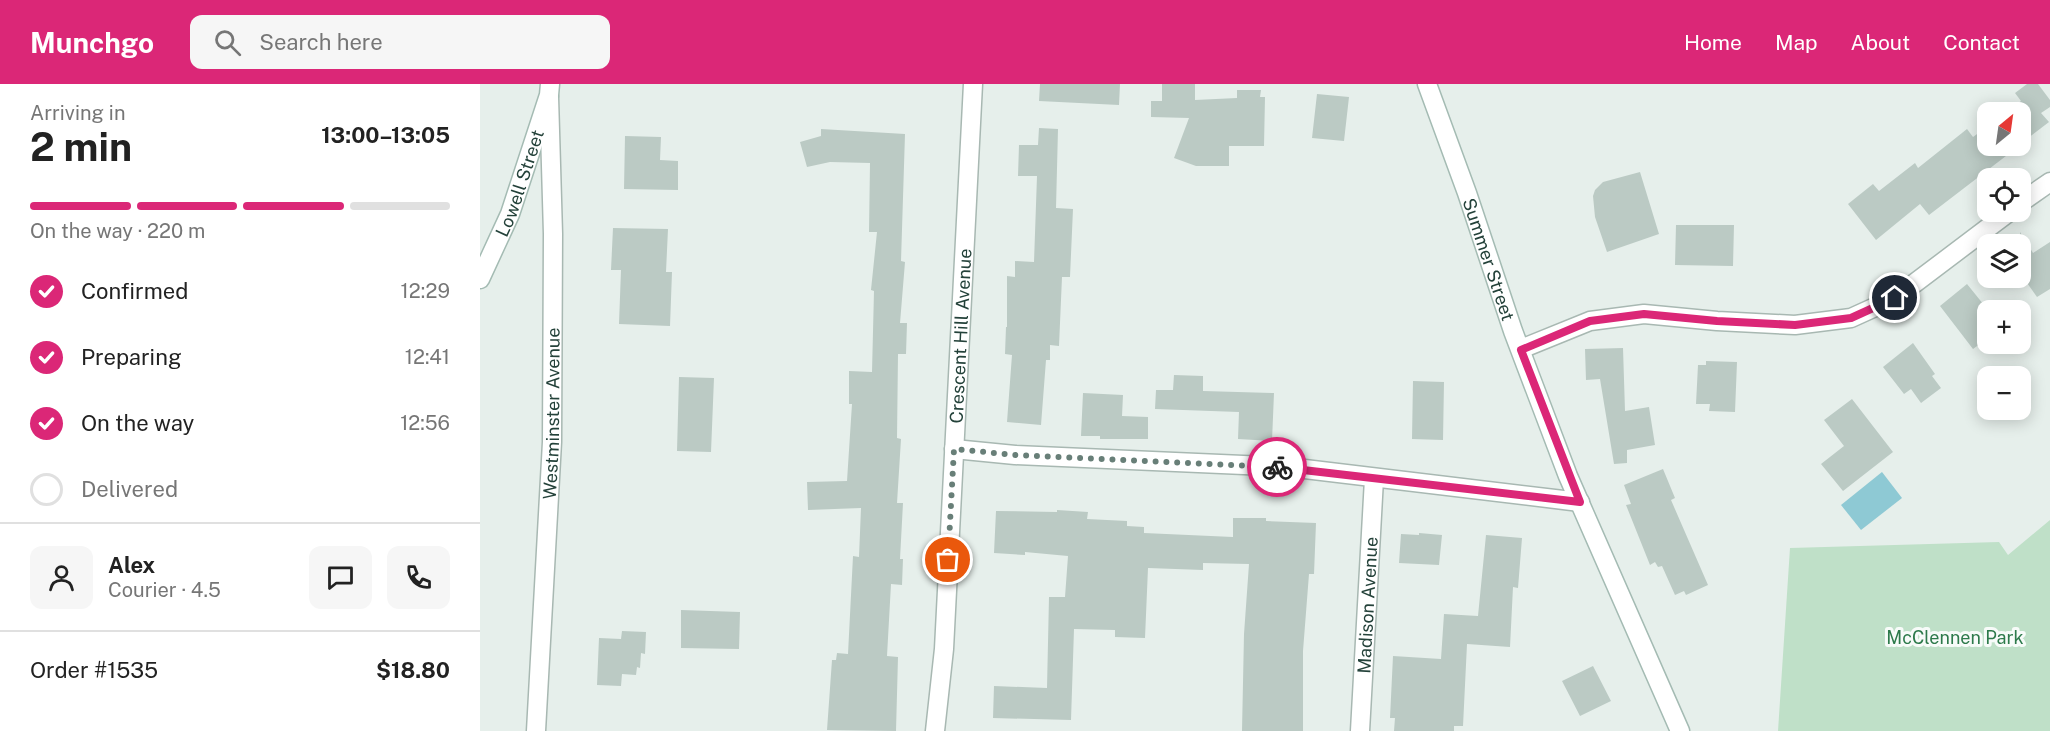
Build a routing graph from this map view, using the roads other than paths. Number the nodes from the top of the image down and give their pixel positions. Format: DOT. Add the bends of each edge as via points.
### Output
graph roads {
  1 [pos="973,84"];
  2 [pos="1427,84"];
  3 [pos="549,89"];
  4 [pos="2050,182"];
  5 [pos="2031,195"];
  6 [pos="1996,222"];
  7 [pos="480,279"];
  8 [pos="1521,350"];
  9 [pos="954,449"];
  10 [pos="1374,479"];
  11 [pos="1580,502"];
  12 [pos="536,731"];
  13 [pos="935,731"];
  14 [pos="1360,731"];
  15 [pos="1680,731"];
  1 -- 9 [label="street, Crescent Hill Avenue"];
  2 -- 8 [label="street, Summer Street"];
  3 -- 7 [label="street, Lowell Street" via="510,213"];
  3 -- 12 [label="street, Westminster Avenue" via="552,442"];
  4 -- 5 [label="street"];
  6 -- 8 [label="street" via="1895,298 1851,318 1795,325 1644,314 1590,321"];
  8 -- 11 [label="street, Summer Street"];
  9 -- 10 [label="street" via="1288,467"];
  9 -- 13 [label="street, Crescent Hill Avenue" via="944,649"];
  10 -- 11 [label="street"];
  10 -- 14 [label="street, Madison Avenue"];
  11 -- 15 [label="street, Summer Street"];
}
